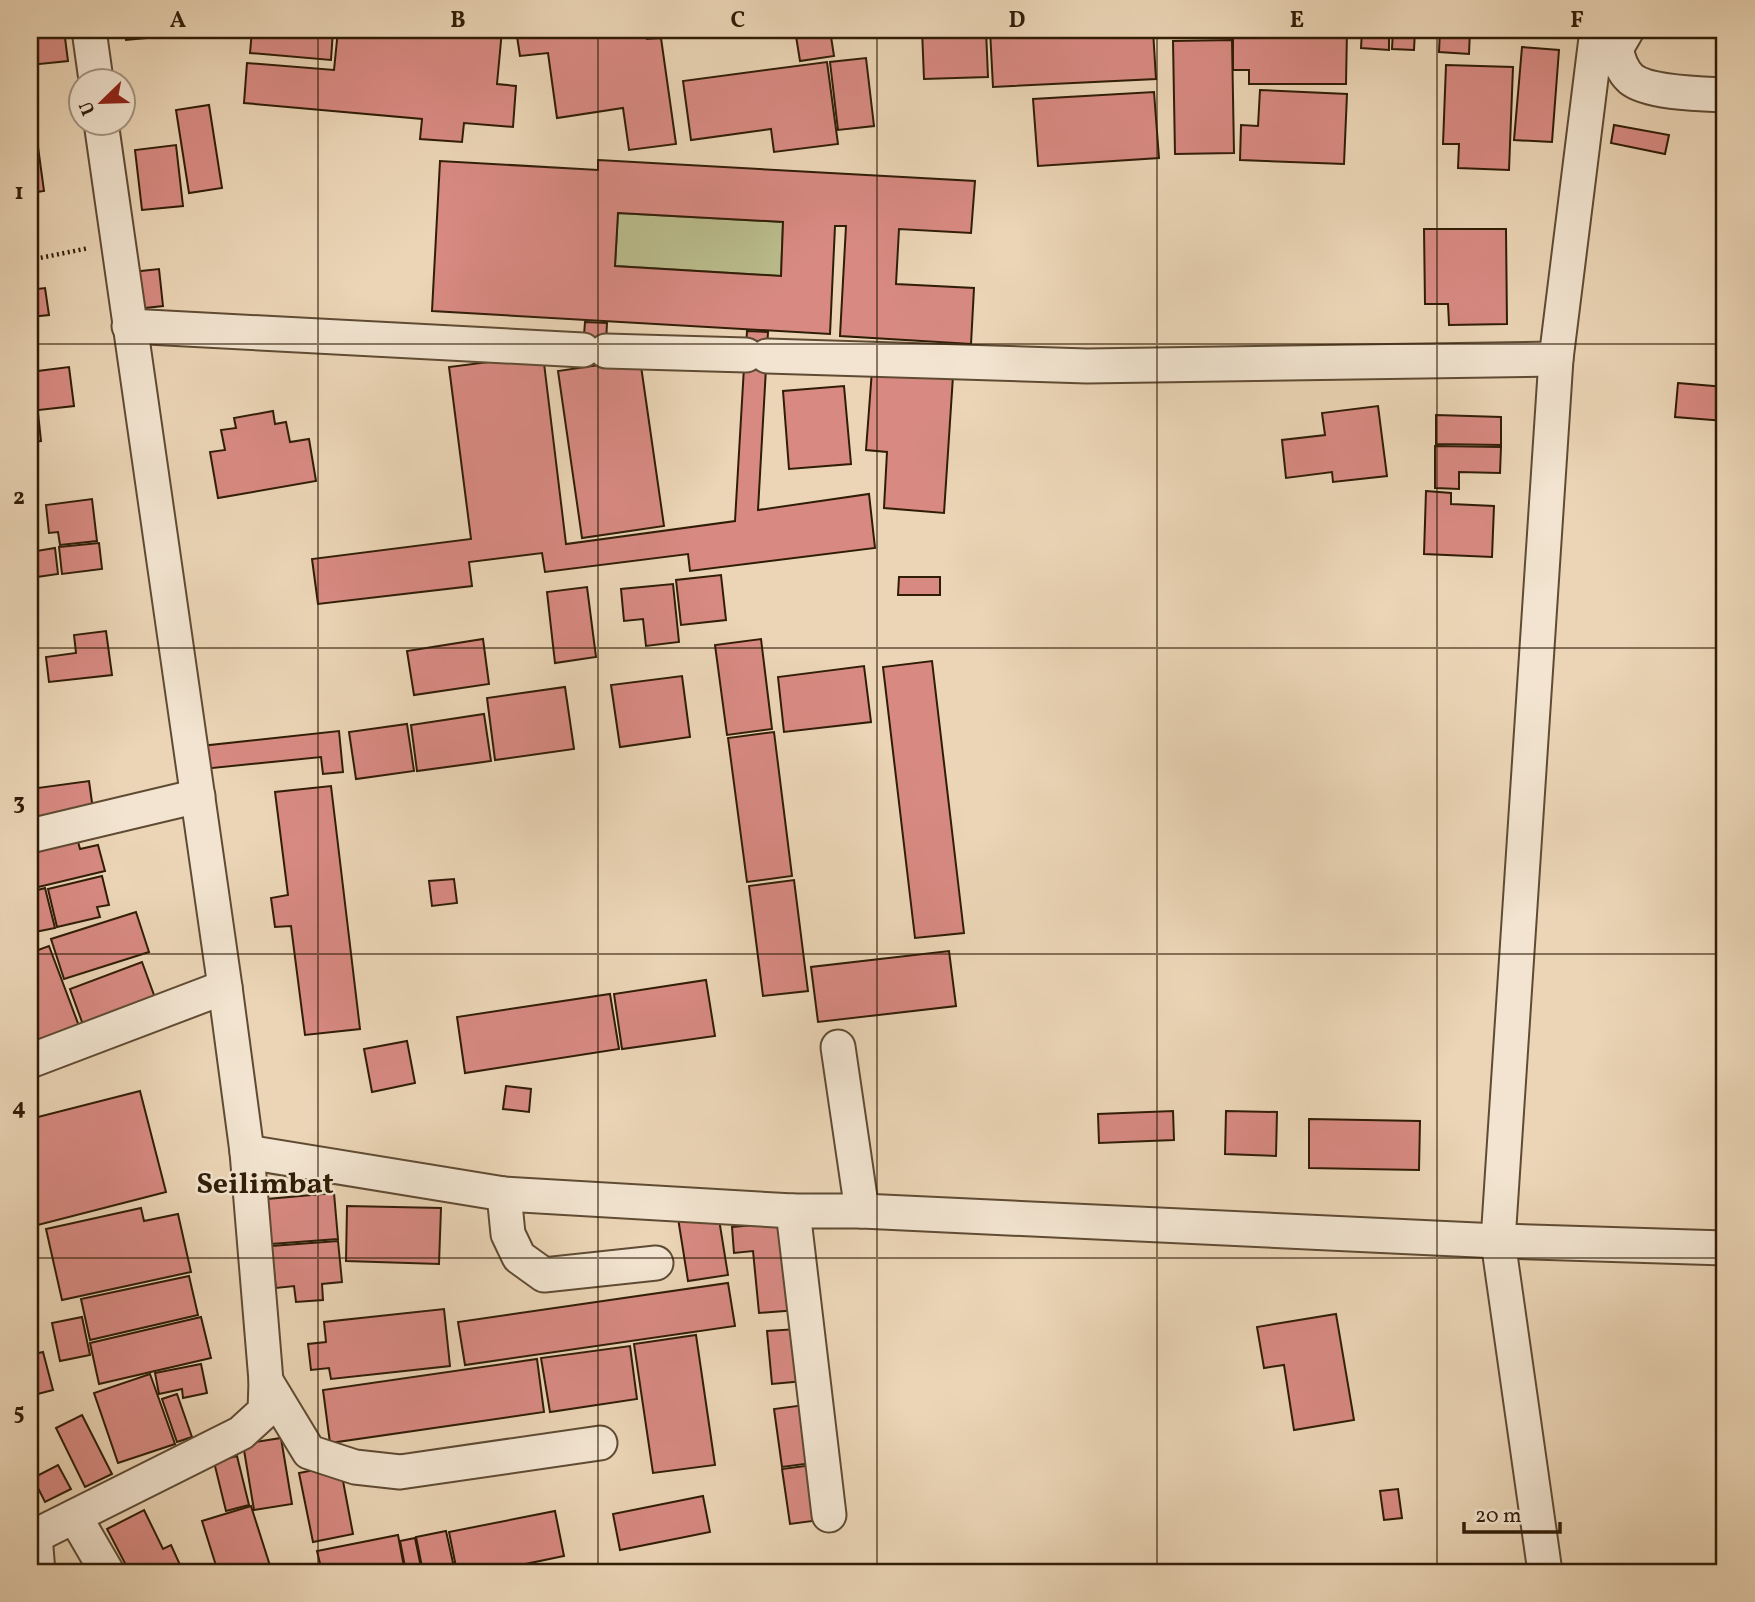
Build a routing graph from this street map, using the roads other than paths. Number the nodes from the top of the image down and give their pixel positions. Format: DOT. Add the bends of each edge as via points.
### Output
graph roads {
  1 [pos="89,30"];
  2 [pos="1597,30"];
  3 [pos="1627,30"];
  4 [pos="94,66"];
  5 [pos="1725,95"];
  6 [pos="103,136"];
  7 [pos="129,326"];
  8 [pos="1556,359"];
  9 [pos="198,796"];
  10 [pos="30,836"];
  11 [pos="225,987"];
  12 [pos="838,1047"];
  13 [pos="30,1061"];
  14 [pos="247,1152"];
  15 [pos="504,1194"];
  16 [pos="793,1211"];
  17 [pos="862,1211"];
  18 [pos="1498,1241"];
  19 [pos="1725,1248"];
  20 [pos="656,1263"];
  21 [pos="266,1381"];
  22 [pos="600,1443"];
  23 [pos="829,1515"];
  24 [pos="75,1517"];
  25 [pos="33,1535"];
  26 [pos="38,1572"];
  27 [pos="107,1572"];
  28 [pos="1545,1572"];
  1 -- 4 [label="street"];
  2 -- 8 [label="street"];
  3 -- 5 [label="street" via="1616,49 1631,79 1646,87"];
  6 -- 7 [label="street"];
  7 -- 8 [label="street" via="595,350 1087,366"];
  7 -- 9 [label="street"];
  8 -- 18 [label="street"];
  9 -- 10 [label="street"];
  9 -- 11 [label="street"];
  11 -- 13 [label="street"];
  11 -- 14 [label="street"];
  12 -- 17 [label="street"];
  14 -- 15 [label="street"];
  14 -- 21 [label="street"];
  15 -- 16 [label="street"];
  15 -- 20 [label="street" via="508,1234 519,1257 544,1275"];
  16 -- 17 [label="street"];
  16 -- 23 [label="street"];
  17 -- 18 [label="street"];
  18 -- 19 [label="street"];
  18 -- 28 [label="street"];
  21 -- 22 [label="street" via="309,1452 355,1467 400,1472"];
  21 -- 24 [label="street" via="265,1411 241,1433"];
  24 -- 25 [label="street"];
  24 -- 27 [label="street"];
  25 -- 26 [label="street"];
}
